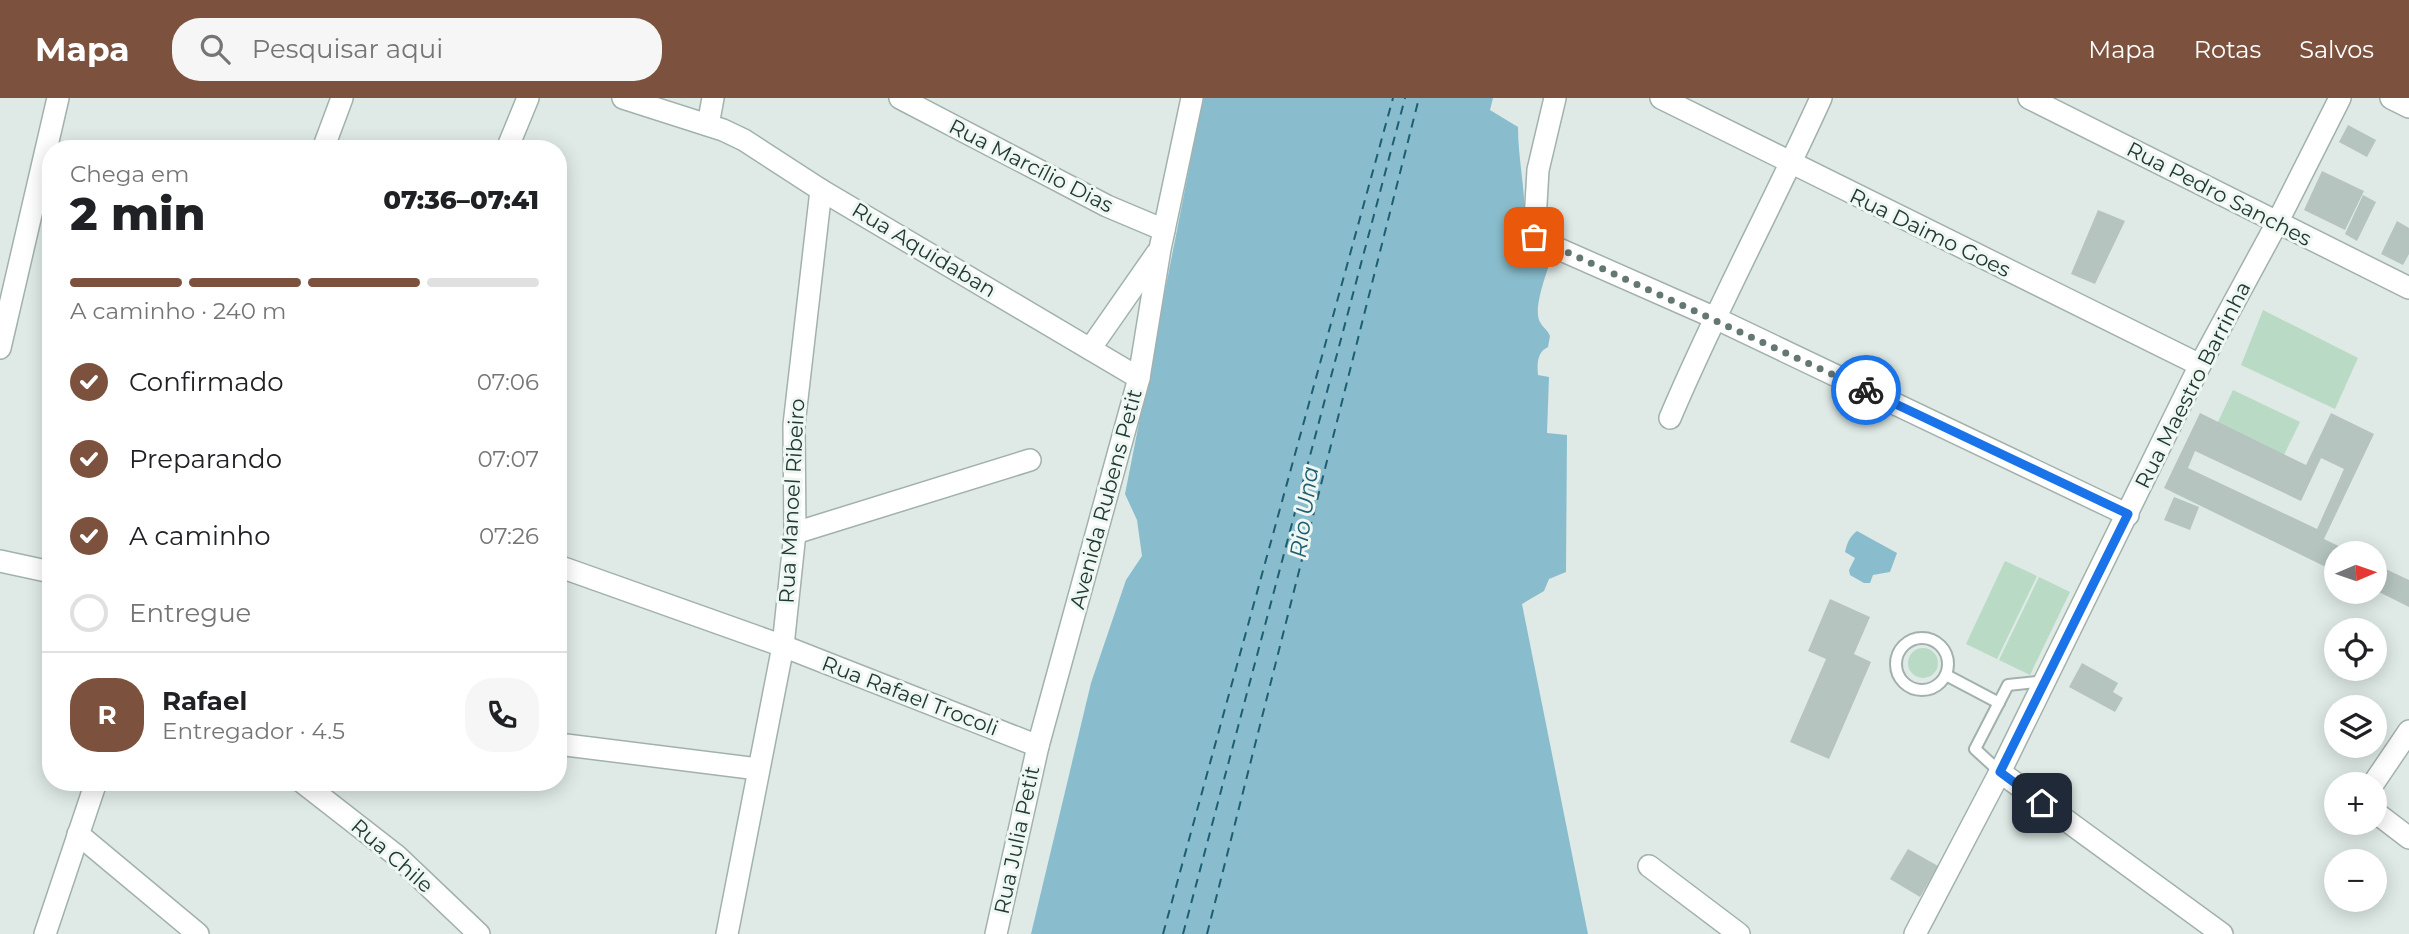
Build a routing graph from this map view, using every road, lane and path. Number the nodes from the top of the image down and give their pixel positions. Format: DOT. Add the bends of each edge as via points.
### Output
graph roads {
  1 [pos="58,98"];
  2 [pos="342,98"];
  3 [pos="528,98"];
  4 [pos="623,98"];
  5 [pos="713,98"];
  6 [pos="900,98"];
  7 [pos="1192,98"];
  8 [pos="1556,98"];
  9 [pos="1661,98"];
  10 [pos="1821,98"];
  11 [pos="2029,98"];
  12 [pos="2340,98"];
  13 [pos="2391,98"];
  14 [pos="2409,107"];
  15 [pos="708,125"];
  16 [pos="48,140"];
  17 [pos="326,140"];
  18 [pos="511,140"];
  19 [pos="1791,164"];
  20 [pos="42,167"];
  21 [pos="821,190"];
  22 [pos="2277,223"];
  23 [pos="1162,239"];
  24 [pos="2409,288"];
  25 [pos="1713,317"];
  26 [pos="0,348"];
  27 [pos="1090,349"];
  28 [pos="2200,365"];
  29 [pos="1139,378"];
  30 [pos="1670,418"];
  31 [pos="1030,460"];
  32 [pos="2128,514"];
  33 [pos="794,533"];
  34 [pos="0,561"];
  35 [pos="567,569"];
  36 [pos="42,570"];
  37 [pos="783,646"];
  38 [pos="1946,676"];
  39 [pos="2045,681"];
  40 [pos="1999,703"];
  41 [pos="2409,731"];
  42 [pos="567,745"];
  43 [pos="1038,746"];
  44 [pos="758,769"];
  45 [pos="2000,772"];
  46 [pos="2381,772"];
  47 [pos="93,791"];
  48 [pos="314,791"];
  49 [pos="2387,822"];
  50 [pos="78,834"];
  51 [pos="2409,838"];
  52 [pos="1649,866"];
  53 [pos="45,934"];
  54 [pos="198,934"];
  55 [pos="479,934"];
  56 [pos="727,934"];
  57 [pos="996,934"];
  58 [pos="1739,934"];
  59 [pos="1915,934"];
  60 [pos="2222,934"];
  1 -- 16 [label="street"];
  2 -- 17 [label="street"];
  3 -- 18 [label="street"];
  4 -- 15 [label="street, Rua Aquidaban"];
  5 -- 15 [label="street"];
  6 -- 23 [label="street, Rua Marcílio Dias"];
  7 -- 23 [label="street, Avenida Rubens Petit"];
  8 -- 25 [label="street" via="1538,170 1534,237"];
  9 -- 19 [label="street, Rua Daimo Goes"];
  10 -- 19 [label="street"];
  11 -- 22 [label="street, Rua Pedro Sanches"];
  12 -- 22 [label="street, Rua Maestro Barrinha"];
  13 -- 14 [label="street"];
  15 -- 21 [label="street, Rua Aquidaban" via="744,140"];
  19 -- 25 [label="street"];
  19 -- 28 [label="street, Rua Daimo Goes"];
  20 -- 26 [label="street"];
  21 -- 27 [label="street, Rua Aquidaban"];
  21 -- 33 [label="street, Rua Manoel Ribeiro" via="794,425"];
  22 -- 24 [label="street, Rua Pedro Sanches"];
  22 -- 28 [label="street, Rua Maestro Barrinha"];
  23 -- 27 [label="street, Avenida Rubens Petit"];
  23 -- 29 [label="street, Avenida Rubens Petit"];
  25 -- 30 [label="street"];
  25 -- 32 [label="street"];
  27 -- 29 [label="street, Rua Aquidaban"];
  28 -- 32 [label="street, Rua Maestro Barrinha"];
  29 -- 43 [label="street, Avenida Rubens Petit"];
  31 -- 33 [label="street"];
  32 -- 39 [label="street, Rua Maestro Barrinha"];
  33 -- 37 [label="street, Rua Manoel Ribeiro"];
  34 -- 36 [label="street"];
  35 -- 37 [label="street, Rua Rafael Trocoli"];
  37 -- 43 [label="street, Rua Rafael Trocoli"];
  37 -- 44 [label="street, Rua Manoel Ribeiro"];
  38 -- 38 [label="lane" via="1948,658 1931,639 1906,642 1896,657 1898,674 1909,687 1926,691"];
  38 -- 40 [label="lane"];
  39 -- 40 [label="lane" via="2008,685"];
  39 -- 45 [label="street, Rua Maestro Barrinha"];
  40 -- 45 [label="lane" via="1975,749"];
  41 -- 46 [label="street"];
  42 -- 44 [label="street"];
  43 -- 57 [label="street, Rua Julia Petit"];
  44 -- 56 [label="street, Rua Manoel Ribeiro"];
  45 -- 59 [label="street, Rua Maestro Barrinha"];
  45 -- 60 [label="street"];
  47 -- 50 [label="street"];
  48 -- 55 [label="street, Rua Chile" via="397,856"];
  49 -- 51 [label="street"];
  50 -- 53 [label="street"];
  50 -- 54 [label="street"];
  52 -- 58 [label="street"];
}
